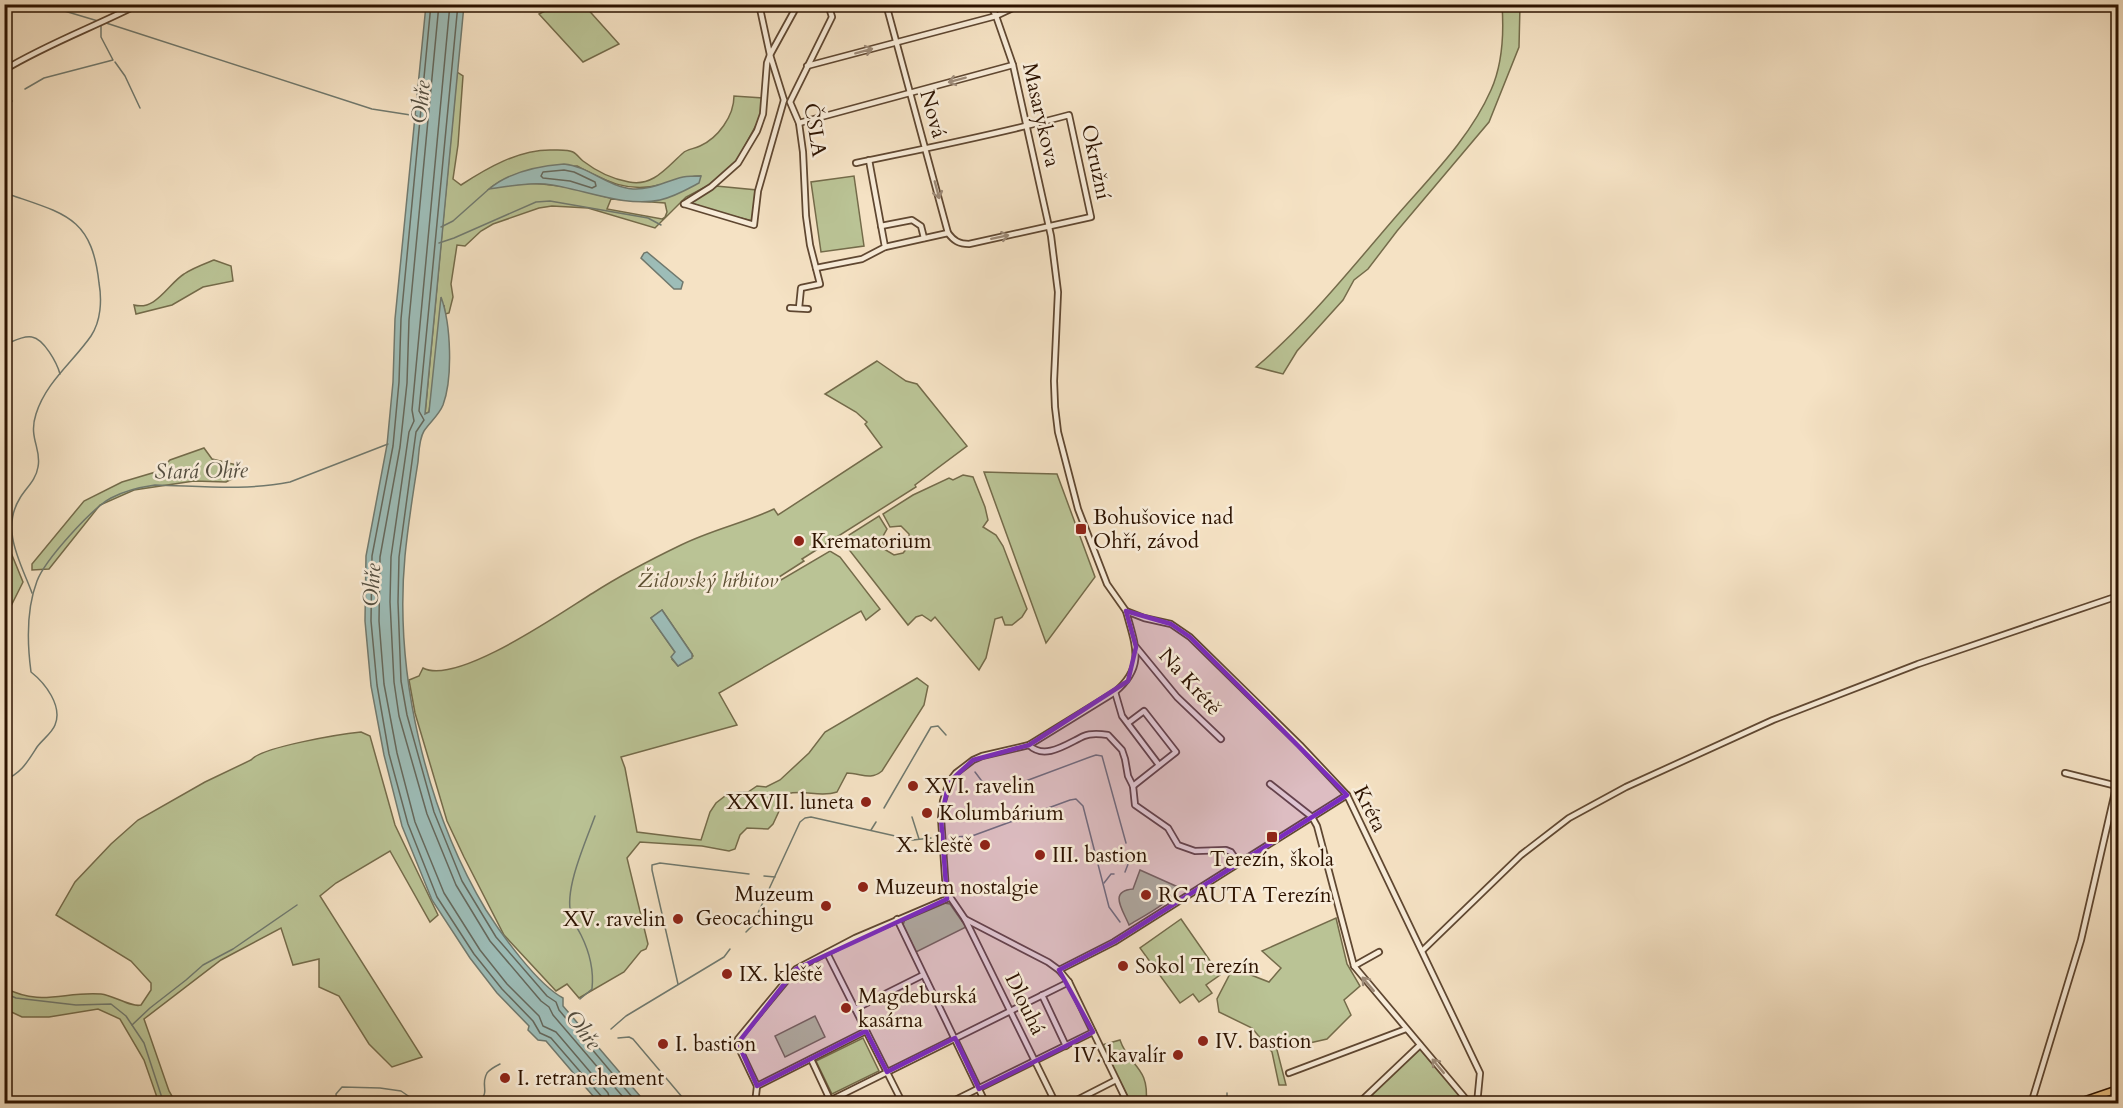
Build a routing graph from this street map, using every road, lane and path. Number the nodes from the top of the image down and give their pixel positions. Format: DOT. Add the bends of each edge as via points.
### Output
graph roads {
  1 [pos="139,4"];
  2 [pos="759,4"];
  3 [pos="798,4"];
  4 [pos="828,4"];
  5 [pos="886,4"];
  6 [pos="990,4"];
  7 [pos="1021,4"];
  8 [pos="996,16"];
  9 [pos="896,42"];
  10 [pos="770,55"];
  11 [pos="1013,65"];
  12 [pos="807,66"];
  13 [pos="4,70"];
  14 [pos="909,93"];
  15 [pos="787,101"];
  16 [pos="799,123"];
  17 [pos="1028,126"];
  18 [pos="925,148"];
  19 [pos="869,160"];
  20 [pos="856,163"];
  21 [pos="881,226"];
  22 [pos="1049,226"];
  23 [pos="948,232"];
  24 [pos="924,238"];
  25 [pos="885,247"];
  26 [pos="816,268"];
  27 [pos="790,308"];
  28 [pos="799,308"];
  29 [pos="808,309"];
  30 [pos="2118,596"];
  31 [pos="1126,611"];
  32 [pos="1136,647"];
  33 [pos="1115,692"];
  34 [pos="1128,723"];
  35 [pos="1221,739"];
  36 [pos="1029,745"];
  37 [pos="1159,765"];
  38 [pos="2065,773"];
  39 [pos="2118,779"];
  40 [pos="1270,784"];
  41 [pos="1132,786"];
  42 [pos="2117,786"];
  43 [pos="1347,795"];
  44 [pos="1312,817"];
  45 [pos="1238,862"];
  46 [pos="949,898"];
  47 [pos="897,919"];
  48 [pos="965,920"];
  49 [pos="1423,950"];
  50 [pos="828,952"];
  51 [pos="1380,952"];
  52 [pos="1354,966"];
  53 [pos="1059,970"];
  54 [pos="923,975"];
  55 [pos="1068,982"];
  56 [pos="1042,995"];
  57 [pos="855,1009"];
  58 [pos="1011,1011"];
  59 [pos="1406,1029"];
  60 [pos="866,1031"];
  61 [pos="1093,1032"];
  62 [pos="955,1038"];
  63 [pos="1420,1045"];
  64 [pos="1066,1046"];
  65 [pos="811,1059"];
  66 [pos="1035,1060"];
  67 [pos="887,1072"];
  68 [pos="1289,1073"];
  69 [pos="1116,1080"];
  70 [pos="757,1086"];
  71 [pos="979,1089"];
  72 [pos="2118,1089"];
  73 [pos="832,1102"];
  74 [pos="1359,1103"];
  75 [pos="755,1104"];
  76 [pos="823,1104"];
  77 [pos="903,1104"];
  78 [pos="947,1104"];
  79 [pos="986,1104"];
  80 [pos="1056,1104"];
  81 [pos="1069,1104"];
  82 [pos="1128,1104"];
  83 [pos="1470,1104"];
  84 [pos="1477,1104"];
  85 [pos="2031,1104"];
  86 [pos="2074,1104"];
  1 -- 13 [label="street"];
  2 -- 10 [label="street"];
  3 -- 10 [label="street"];
  4 -- 12 [label="street, ČSLA" via="832,17"];
  5 -- 9 [label="street, Nová"];
  6 -- 8 [label="street, Masarykova"];
  7 -- 8 [label="street"];
  8 -- 9 [label="street"];
  8 -- 11 [label="street, Masarykova"];
  12 -- 9 [label="street, one-way"];
  9 -- 14 [label="street, Nová"];
  10 -- 15 [label="street"];
  10 -- 15 [label="street" via="764,114 757,131 738,163 684,204 754,225 758,191"];
  11 -- 14 [label="street, one-way"];
  11 -- 17 [label="street, Masarykova"];
  12 -- 15 [label="street, ČSLA"];
  14 -- 16 [label="street"];
  14 -- 18 [label="street, Nová"];
  15 -- 16 [label="street, ČSLA"];
  16 -- 26 [label="street, ČSLA" via="806,216"];
  17 -- 18 [label="street"];
  17 -- 22 [label="street, Masarykova"];
  17 -- 22 [label="street, Okružní" via="1069,115 1091,217"];
  18 -- 19 [label="street"];
  18 -- 23 [label="street, Nová, one-way"];
  19 -- 20 [label="street"];
  19 -- 21 [label="street"];
  21 -- 24 [label="street" via="912,220 921,226"];
  21 -- 25 [label="street"];
  23 -- 22 [label="street, one-way" via="960,244 969,244"];
  22 -- 31 [label="street, Masarykova" via="1058,292 1054,389 1058,432 1078,509 1107,584"];
  23 -- 24 [label="street"];
  24 -- 25 [label="street"];
  25 -- 26 [label="street" via="861,259"];
  26 -- 28 [label="street" via="820,284 801,288"];
  27 -- 28 [label="street"];
  28 -- 29 [label="street"];
  30 -- 49 [label="street" via="1918,664 1773,720 1626,788 1569,818 1521,855"];
  31 -- 32 [label="street"];
  31 -- 43 [label="street, Kréta" via="1171,624 1190,637"];
  32 -- 33 [label="street" via="1134,671"];
  32 -- 35 [label="street, Na Krétě" via="1177,698"];
  33 -- 34 [label="street"];
  33 -- 36 [label="street"];
  34 -- 37 [label="street"];
  34 -- 37 [label="street" via="1144,711 1176,753"];
  36 -- 41 [label="street" via="1045,752 1087,735 1108,735 1122,750"];
  36 -- 46 [label="street" via="982,756 956,773 945,791 941,818"];
  37 -- 41 [label="street"];
  38 -- 42 [label="street"];
  39 -- 42 [label="street"];
  40 -- 44 [label="street"];
  41 -- 45 [label="street" via="1135,805 1168,828 1178,845 1195,851 1226,850"];
  42 -- 85 [label="street" via="2081,940"];
  43 -- 44 [label="street"];
  43 -- 49 [label="street, Kréta"];
  44 -- 45 [label="street"];
  44 -- 52 [label="street"];
  45 -- 53 [label="street" via="1106,946"];
  46 -- 47 [label="street"];
  46 -- 48 [label="street, Dlouhá"];
  47 -- 50 [label="street"];
  47 -- 54 [label="street"];
  48 -- 53 [label="street"];
  48 -- 58 [label="street, Dlouhá"];
  49 -- 84 [label="street, Kréta" via="1480,1074"];
  50 -- 57 [label="street"];
  50 -- 70 [label="street" via="796,969 740,1035 739,1048"];
  51 -- 52 [label="street"];
  59 -- 52 [label="street, one-way"];
  53 -- 55 [label="street"];
  54 -- 57 [label="street"];
  54 -- 62 [label="street"];
  55 -- 56 [label="street"];
  55 -- 61 [label="street"];
  56 -- 58 [label="street"];
  56 -- 64 [label="street"];
  57 -- 60 [label="street"];
  58 -- 62 [label="street"];
  58 -- 66 [label="street, Dlouhá"];
  59 -- 63 [label="street"];
  59 -- 68 [label="street"];
  60 -- 65 [label="street"];
  60 -- 67 [label="street"];
  61 -- 64 [label="street"];
  61 -- 69 [label="street"];
  62 -- 67 [label="street"];
  62 -- 71 [label="street"];
  63 -- 74 [label="street"];
  83 -- 63 [label="street, one-way"];
  64 -- 66 [label="street"];
  65 -- 70 [label="street"];
  65 -- 73 [label="street"];
  66 -- 71 [label="street"];
  66 -- 80 [label="street, Dlouhá"];
  67 -- 73 [label="street"];
  67 -- 77 [label="street"];
  69 -- 81 [label="street"];
  69 -- 82 [label="street"];
  70 -- 75 [label="street"];
  71 -- 78 [label="street"];
  71 -- 79 [label="street"];
  72 -- 86 [label="main road"];
  73 -- 76 [label="street"];
}
